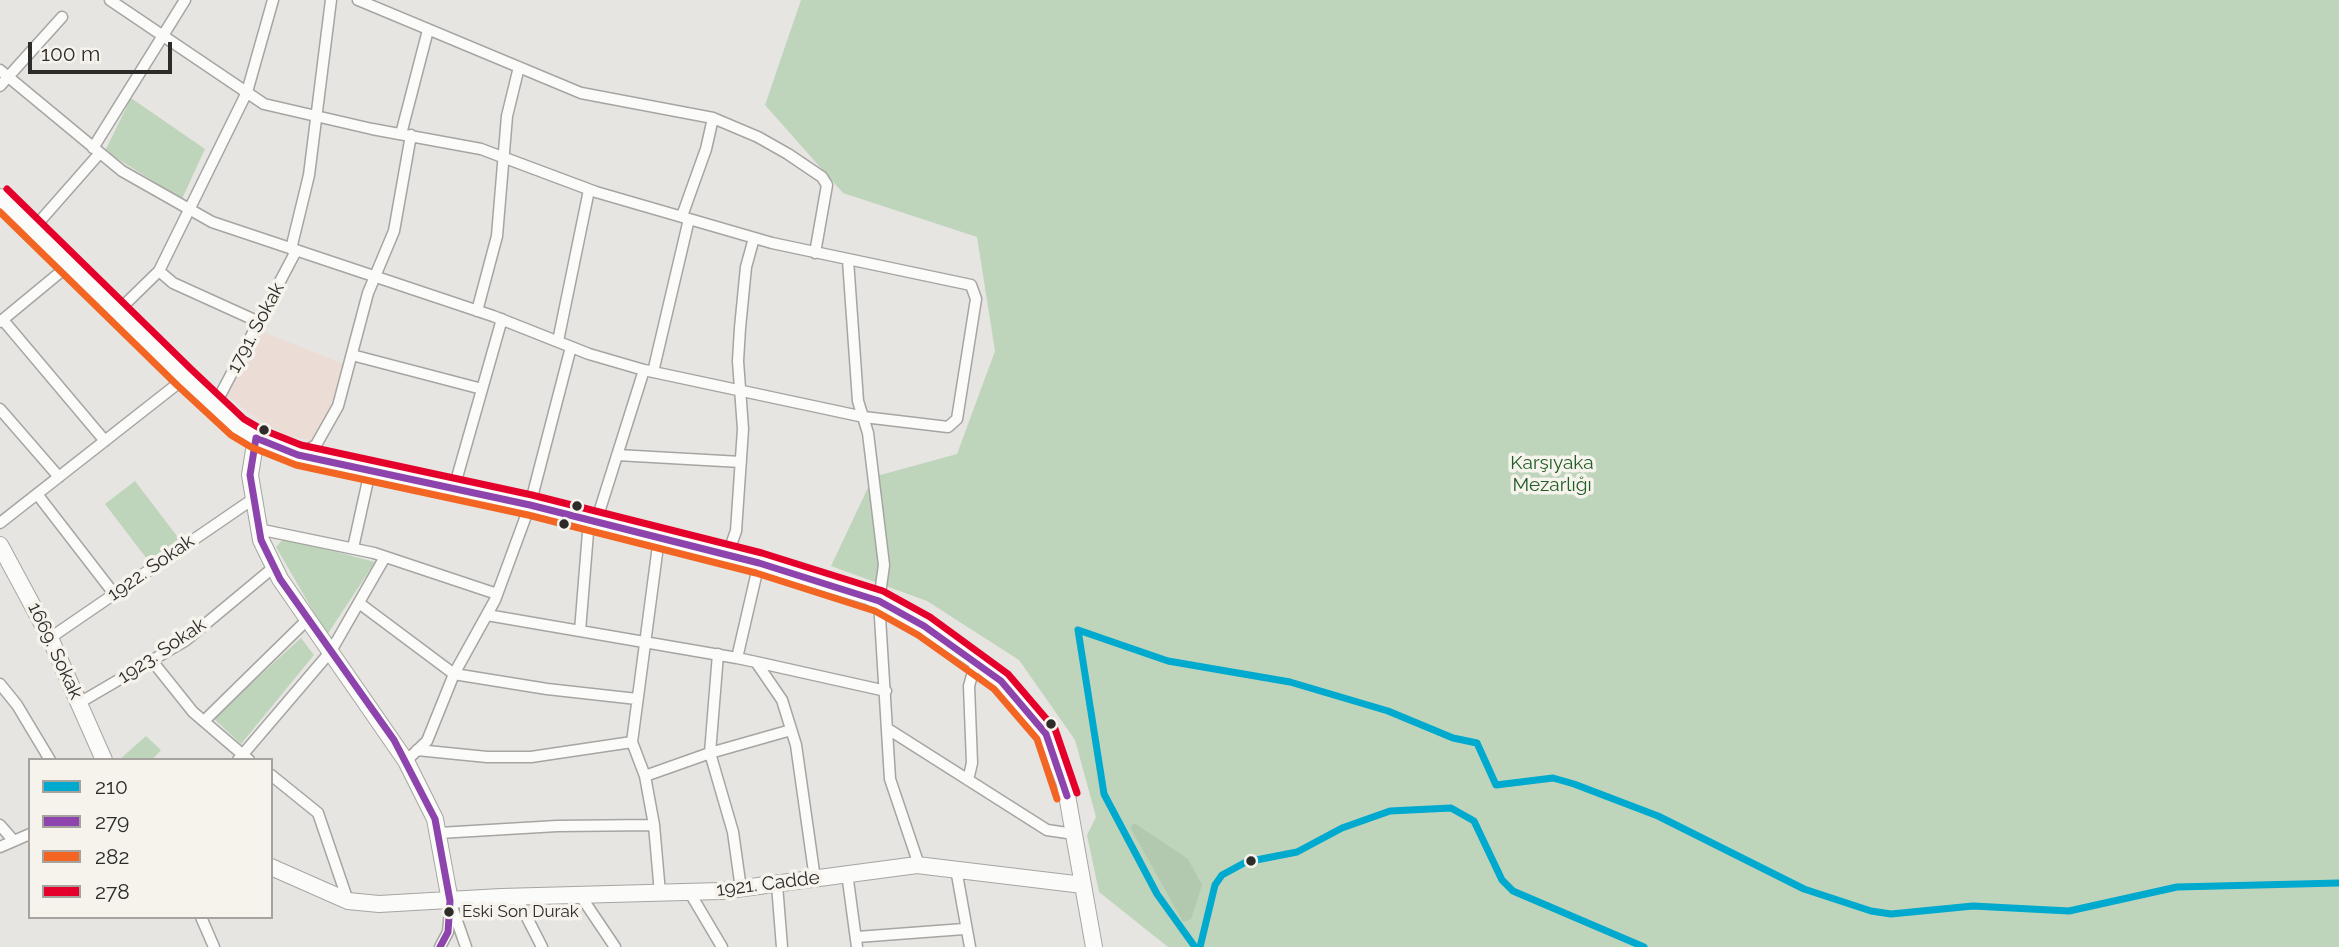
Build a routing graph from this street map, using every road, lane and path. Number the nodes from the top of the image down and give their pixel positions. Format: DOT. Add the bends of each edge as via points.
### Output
graph roads {
  1 [pos="110,0"];
  2 [pos="185,0"];
  3 [pos="273,0"];
  4 [pos="331,0"];
  5 [pos="358,0"];
  6 [pos="62,18"];
  7 [pos="428,30"];
  8 [pos="161,36"];
  9 [pos="519,67"];
  10 [pos="3,78"];
  11 [pos="247,92"];
  12 [pos="314,117"];
  13 [pos="713,118"];
  14 [pos="406,134"];
  15 [pos="96,151"];
  16 [pos="502,158"];
  17 [pos="589,190"];
  18 [pos="0,197"];
  19 [pos="188,211"];
  20 [pos="686,218"];
  21 [pos="33,229"];
  22 [pos="754,238"];
  23 [pos="294,250"];
  24 [pos="815,253"];
  25 [pos="848,260"];
  26 [pos="69,265"];
  27 [pos="159,271"];
  28 [pos="373,277"];
  29 [pos="477,311"];
  30 [pos="117,312"];
  31 [pos="502,319"];
  32 [pos="1,321"];
  33 [pos="259,321"];
  34 [pos="558,341"];
  35 [pos="572,347"];
  36 [pos="352,355"];
  37 [pos="649,371"];
  38 [pos="186,378"];
  39 [pos="482,388"];
  40 [pos="740,391"];
  41 [pos="215,405"];
  42 [pos="0,409"];
  43 [pos="864,417"];
  44 [pos="257,438"];
  45 [pos="105,442"];
  46 [pos="298,454"];
  47 [pos="617,455"];
  48 [pos="741,463"];
  49 [pos="370,471"];
  50 [pos="59,477"];
  51 [pos="454,488"];
  52 [pos="37,494"];
  53 [pos="253,499"];
  54 [pos="530,505"];
  55 [pos="592,521"];
  56 [pos="0,523"];
  57 [pos="258,529"];
  58 [pos="659,538"];
  59 [pos="0,545"];
  60 [pos="353,548"];
  61 [pos="727,556"];
  62 [pos="385,557"];
  63 [pos="759,564"];
  64 [pos="274,567"];
  65 [pos="497,594"];
  66 [pos="115,595"];
  67 [pos="879,601"];
  68 [pos="359,603"];
  69 [pos="487,615"];
  70 [pos="307,620"];
  71 [pos="580,631"];
  72 [pos="50,638"];
  73 [pos="643,641"];
  74 [pos="331,651"];
  75 [pos="718,654"];
  76 [pos="737,657"];
  77 [pos="975,661"];
  78 [pos="153,662"];
  79 [pos="756,662"];
  80 [pos="454,674"];
  81 [pos="0,684"];
  82 [pos="886,691"];
  83 [pos="636,699"];
  84 [pos="79,703"];
  85 [pos="205,720"];
  86 [pos="888,729"];
  87 [pos="791,730"];
  88 [pos="632,742"];
  89 [pos="710,752"];
  90 [pos="412,755"];
  91 [pos="49,758"];
  92 [pos="103,758"];
  93 [pos="243,758"];
  94 [pos="645,776"];
  95 [pos="273,777"];
  96 [pos="968,780"];
  97 [pos="0,825"];
  98 [pos="654,825"];
  99 [pos="439,833"];
  100 [pos="1074,834"];
  101 [pos="28,835"];
  102 [pos="13,840"];
  103 [pos="0,847"];
  104 [pos="919,866"];
  105 [pos="273,868"];
  106 [pos="956,869"];
  107 [pos="847,873"];
  108 [pos="816,879"];
  109 [pos="777,885"];
  110 [pos="1083,885"];
  111 [pos="741,889"];
  112 [pos="660,893"];
  113 [pos="690,893"];
  114 [pos="580,895"];
  115 [pos="516,896"];
  116 [pos="348,901"];
  117 [pos="450,901"];
  118 [pos="202,919"];
  119 [pos="964,929"];
  120 [pos="857,942"];
  121 [pos="214,947"];
  122 [pos="440,947"];
  123 [pos="466,947"];
  124 [pos="542,947"];
  125 [pos="615,947"];
  126 [pos="722,947"];
  127 [pos="782,947"];
  128 [pos="970,947"];
  129 [pos="1094,947"];
  1 -- 8 [label="street"];
  2 -- 8 [label="street"];
  3 -- 11 [label="street"];
  4 -- 12 [label="street, 1791. Sokak"];
  5 -- 7 [label="street"];
  6 -- 10 [label="street"];
  7 -- 9 [label="street"];
  7 -- 14 [label="street"];
  8 -- 11 [label="street"];
  8 -- 15 [label="street"];
  9 -- 13 [label="street" via="581,93"];
  9 -- 16 [label="street"];
  10 -- 15 [label="street"];
  11 -- 12 [label="street" via="264,104"];
  11 -- 19 [label="street"];
  12 -- 14 [label="street"];
  12 -- 23 [label="street, 1791. Sokak" via="309,175"];
  13 -- 20 [label="street"];
  13 -- 24 [label="street" via="768,142 825,181 828,195"];
  14 -- 16 [label="street" via="481,149"];
  14 -- 28 [label="street" via="394,231"];
  15 -- 19 [label="street"];
  15 -- 21 [label="street"];
  16 -- 17 [label="street"];
  16 -- 29 [label="street" via="497,236"];
  17 -- 20 [label="street"];
  17 -- 34 [label="street"];
  18 -- 21 [label="street"];
  19 -- 23 [label="street"];
  19 -- 27 [label="street"];
  20 -- 22 [label="street"];
  20 -- 37 [label="street"];
  21 -- 26 [label="street"];
  22 -- 24 [label="street"];
  22 -- 40 [label="street" via="740,328"];
  23 -- 28 [label="street"];
  23 -- 33 [label="street, 1791. Sokak"];
  24 -- 25 [label="street"];
  25 -- 43 [label="street" via="858,401"];
  25 -- 43 [label="street" via="968,284 976,294 955,423 948,427"];
  26 -- 30 [label="street"];
  26 -- 32 [label="street"];
  27 -- 30 [label="street"];
  27 -- 33 [label="street" via="173,283"];
  28 -- 29 [label="street"];
  28 -- 36 [label="street"];
  29 -- 31 [label="street"];
  30 -- 38 [label="street"];
  31 -- 34 [label="street"];
  31 -- 39 [label="street"];
  32 -- 45 [label="street"];
  33 -- 41 [label="street, 1791. Sokak"];
  34 -- 35 [label="street"];
  35 -- 37 [label="street"];
  35 -- 54 [label="street"];
  36 -- 39 [label="street"];
  36 -- 46 [label="street" via="338,406 324,435"];
  37 -- 40 [label="street"];
  37 -- 47 [label="street"];
  38 -- 41 [label="street"];
  38 -- 45 [label="street"];
  39 -- 51 [label="street"];
  40 -- 43 [label="street"];
  40 -- 48 [label="street"];
  41 -- 44 [label="street"];
  42 -- 50 [label="street"];
  43 -- 67 [label="street" via="884,565"];
  44 -- 46 [label="street"];
  44 -- 53 [label="street" via="250,475"];
  45 -- 50 [label="street"];
  46 -- 49 [label="street"];
  47 -- 48 [label="street"];
  47 -- 55 [label="street"];
  48 -- 61 [label="street" via="736,531"];
  49 -- 51 [label="street"];
  49 -- 60 [label="street"];
  50 -- 52 [label="street"];
  51 -- 54 [label="street"];
  52 -- 56 [label="street"];
  52 -- 66 [label="street"];
  53 -- 57 [label="street"];
  53 -- 66 [label="street, 1922. Sokak"];
  54 -- 55 [label="street"];
  54 -- 65 [label="street"];
  55 -- 58 [label="street"];
  55 -- 71 [label="street"];
  57 -- 60 [label="street"];
  57 -- 64 [label="street"];
  58 -- 61 [label="street"];
  58 -- 73 [label="street"];
  59 -- 72 [label="street, 1669. Sokak"];
  60 -- 62 [label="street"];
  61 -- 63 [label="street"];
  62 -- 65 [label="street"];
  62 -- 68 [label="street"];
  63 -- 67 [label="street"];
  63 -- 76 [label="street"];
  64 -- 70 [label="street"];
  64 -- 78 [label="street, 1923. Sokak"];
  65 -- 69 [label="street"];
  66 -- 72 [label="street, 1922. Sokak"];
  67 -- 77 [label="street"];
  67 -- 82 [label="street"];
  68 -- 74 [label="street"];
  68 -- 80 [label="street"];
  69 -- 71 [label="street"];
  69 -- 80 [label="street"];
  70 -- 74 [label="street"];
  70 -- 85 [label="street"];
  71 -- 73 [label="street"];
  72 -- 84 [label="street, 1669. Sokak"];
  73 -- 75 [label="street"];
  73 -- 83 [label="street"];
  74 -- 90 [label="street"];
  74 -- 93 [label="street"];
  75 -- 76 [label="street"];
  75 -- 89 [label="street"];
  76 -- 79 [label="street"];
  77 -- 96 [label="street" via="969,686 972,763"];
  77 -- 100 [label="street" via="1001,681 1046,734 1065,784"];
  78 -- 84 [label="street, 1923. Sokak"];
  78 -- 85 [label="street" via="180,698"];
  79 -- 82 [label="street"];
  79 -- 87 [label="street" via="782,700"];
  80 -- 83 [label="street"];
  80 -- 90 [label="street" via="427,741"];
  81 -- 91 [label="street"];
  82 -- 86 [label="street"];
  83 -- 88 [label="street"];
  84 -- 92 [label="street, 1669. Sokak"];
  85 -- 93 [label="street"];
  86 -- 96 [label="street"];
  86 -- 104 [label="street" via="893,795"];
  87 -- 89 [label="street"];
  87 -- 108 [label="street"];
  88 -- 90 [label="street" via="531,757"];
  88 -- 94 [label="street"];
  89 -- 94 [label="street"];
  89 -- 111 [label="street" via="733,832"];
  90 -- 99 [label="street"];
  94 -- 98 [label="street"];
  95 -- 116 [label="street" via="318,813"];
  96 -- 100 [label="street" via="1047,830"];
  97 -- 102 [label="street"];
  98 -- 99 [label="street"];
  98 -- 112 [label="street"];
  99 -- 117 [label="street"];
  100 -- 110 [label="street"];
  101 -- 102 [label="street"];
  102 -- 103 [label="street"];
  104 -- 106 [label="street, 1921. Cadde"];
  104 -- 107 [label="street, 1921. Cadde"];
  105 -- 116 [label="street"];
  106 -- 110 [label="street, 1921. Cadde"];
  106 -- 119 [label="street"];
  107 -- 108 [label="street, 1921. Cadde"];
  107 -- 120 [label="street"];
  108 -- 109 [label="street, 1921. Cadde"];
  109 -- 111 [label="street, 1921. Cadde"];
  109 -- 127 [label="street"];
  110 -- 129 [label="street"];
  111 -- 113 [label="street, 1921. Cadde"];
  112 -- 113 [label="street, 1921. Cadde"];
  112 -- 114 [label="street, 1921. Cadde"];
  113 -- 126 [label="street"];
  114 -- 115 [label="street, 1921. Cadde"];
  114 -- 125 [label="street"];
  115 -- 117 [label="street, 1921. Cadde"];
  115 -- 124 [label="street"];
  116 -- 117 [label="street, 1921. Cadde"];
  117 -- 122 [label="street" via="448,932"];
  117 -- 123 [label="street"];
  118 -- 121 [label="street"];
  119 -- 120 [label="street"];
  119 -- 128 [label="street"];
}
